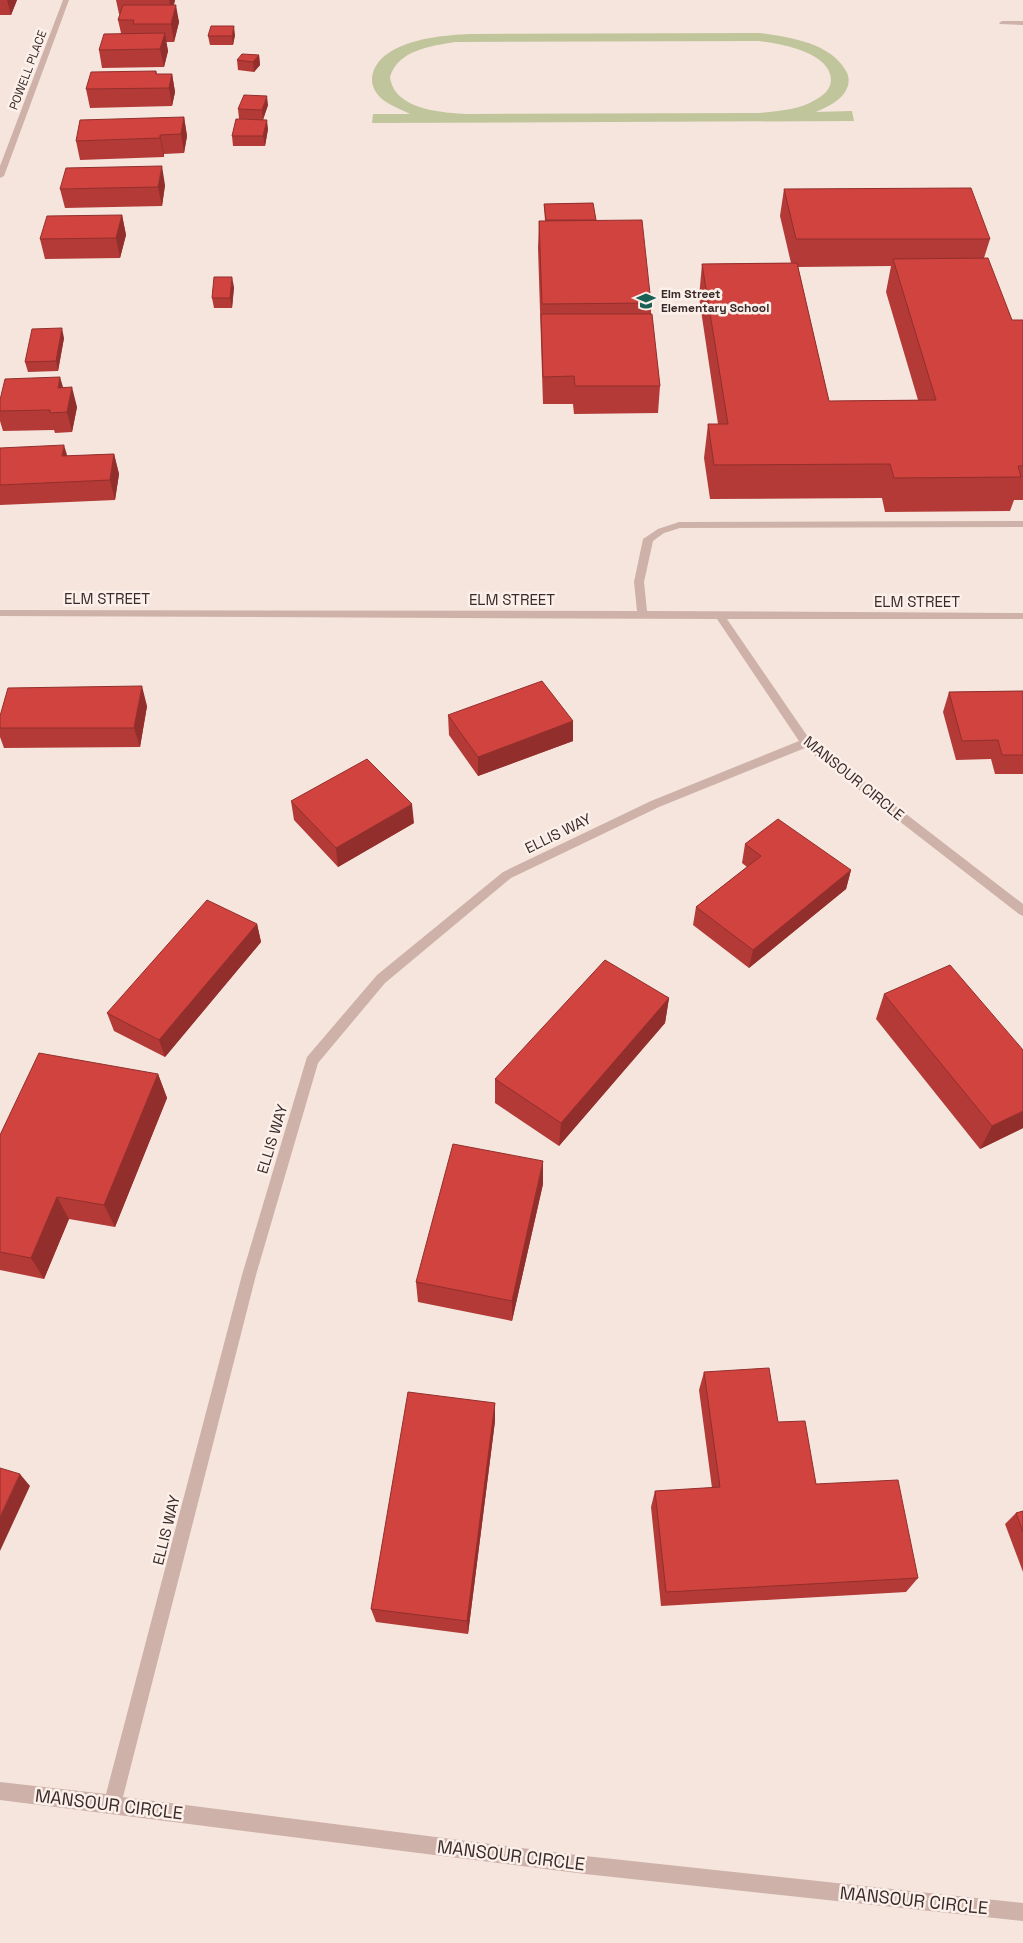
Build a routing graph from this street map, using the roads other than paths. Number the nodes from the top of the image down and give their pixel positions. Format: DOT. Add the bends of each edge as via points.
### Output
graph roads {
  1 [pos="66,0"];
  2 [pos="1002,22"];
  3 [pos="1023,22"];
  4 [pos="0,176"];
  5 [pos="1023,524"];
  6 [pos="0,613"];
  7 [pos="642,614"];
  8 [pos="719,614"];
  9 [pos="1023,616"];
  10 [pos="806,743"];
  11 [pos="1023,910"];
  12 [pos="0,1791"];
  13 [pos="112,1804"];
  14 [pos="1023,1912"];
  1 -- 4 [label="street, POWELL PLACE"];
  2 -- 3 [label="street"];
  5 -- 7 [label="street" via="679,525 648,539 639,582"];
  6 -- 7 [label="street, ELM STREET"];
  7 -- 8 [label="street, ELM STREET"];
  8 -- 9 [label="street, ELM STREET"];
  8 -- 10 [label="street, MANSOUR CIRCLE"];
  10 -- 11 [label="street, MANSOUR CIRCLE"];
  10 -- 13 [label="street, ELLIS WAY" via="655,804 507,875 380,979 312,1061 249,1274"];
  12 -- 13 [label="street, MANSOUR CIRCLE"];
  13 -- 14 [label="street, MANSOUR CIRCLE" via="585,1864"];
}
